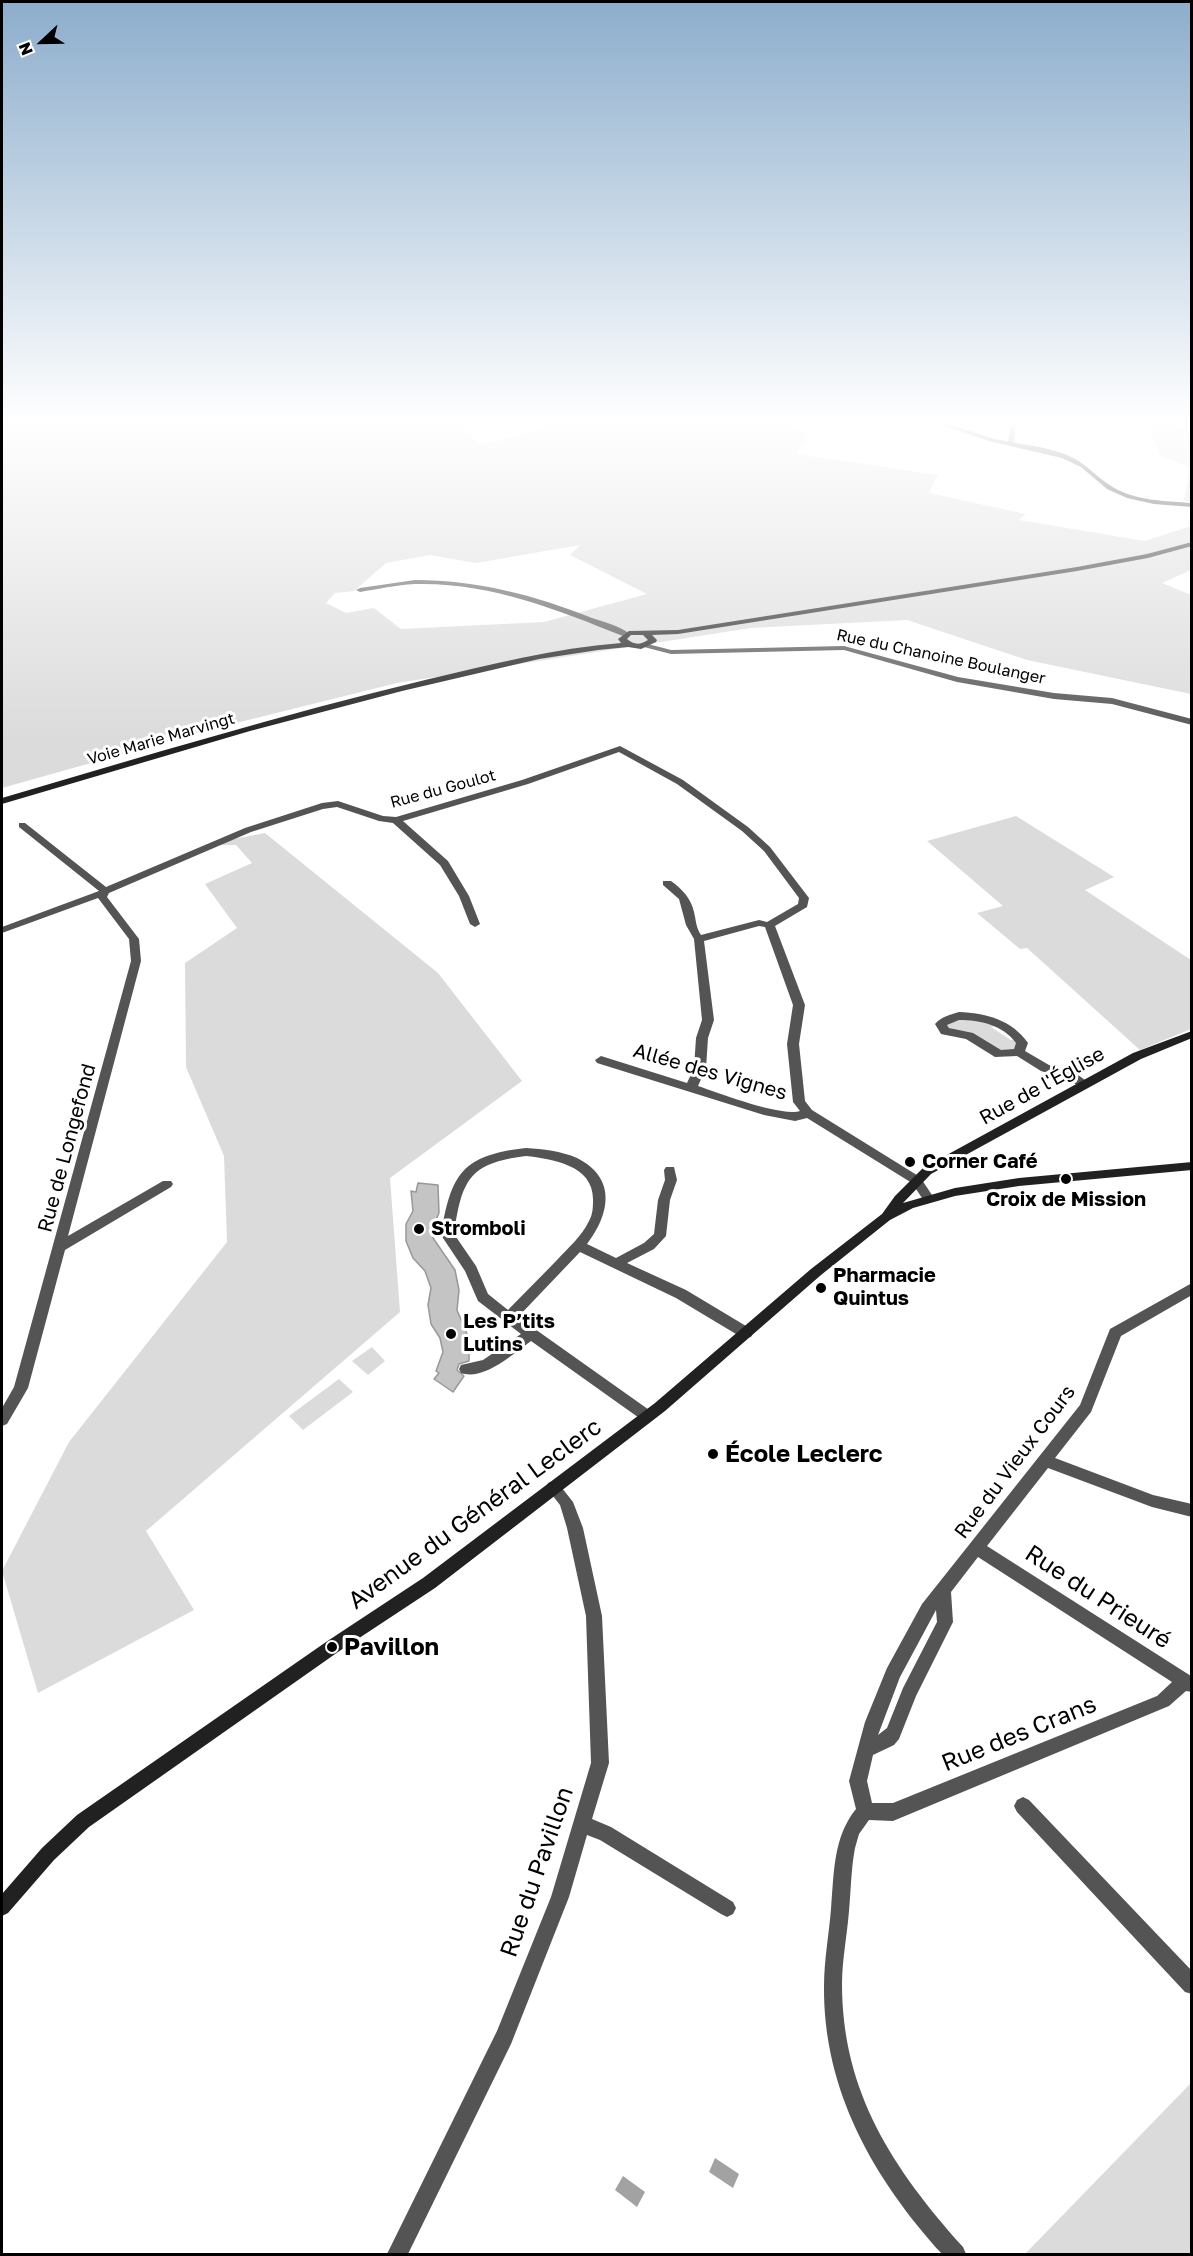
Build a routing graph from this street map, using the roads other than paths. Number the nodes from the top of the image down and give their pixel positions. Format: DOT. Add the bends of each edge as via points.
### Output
graph roads {
  1 [pos="1191,544"];
  2 [pos="360,590"];
  3 [pos="678,632"];
  4 [pos="645,633"];
  5 [pos="625,639"];
  6 [pos="650,643"];
  7 [pos="1191,723"];
  8 [pos="2,804"];
  9 [pos="396,820"];
  10 [pos="22,825"];
  11 [pos="667,883"];
  12 [pos="104,892"];
  13 [pos="475,924"];
  14 [pos="769,925"];
  15 [pos="2,930"];
  16 [pos="699,939"];
  17 [pos="1191,1034"];
  18 [pos="1019,1052"];
  19 [pos="602,1060"];
  20 [pos="1084,1084"];
  21 [pos="691,1088"];
  22 [pos="808,1113"];
  23 [pos="1191,1166"];
  24 [pos="670,1170"];
  25 [pos="916,1180"];
  26 [pos="167,1184"];
  27 [pos="928,1198"];
  28 [pos="886,1217"];
  29 [pos="62,1246"];
  30 [pos="578,1246"];
  31 [pos="617,1263"];
  32 [pos="1191,1288"];
  33 [pos="509,1318"];
  34 [pos="746,1333"];
  35 [pos="531,1334"];
  36 [pos="466,1369"];
  37 [pos="647,1416"];
  38 [pos="2,1420"];
  39 [pos="1046,1461"];
  40 [pos="553,1487"];
  41 [pos="1191,1511"];
  42 [pos="978,1548"];
  43 [pos="943,1591"];
  44 [pos="1188,1684"];
  45 [pos="866,1750"];
  46 [pos="1023,1806"];
  47 [pos="865,1811"];
  48 [pos="584,1825"];
  49 [pos="2,1906"];
  50 [pos="728,1908"];
  51 [pos="1191,1985"];
  52 [pos="397,2254"];
  53 [pos="956,2254"];
  1 -- 3 [label="main road" via="1077,569"];
  2 -- 5 [label="street" via="416,582 491,587 535,598"];
  3 -- 4 [label="main road"];
  3 -- 6 [label="main road"];
  4 -- 5 [label="main road"];
  4 -- 6 [label="main road"];
  5 -- 6 [label="main road"];
  5 -- 8 [label="main road, Voie Marie Marvingt" via="278,720"];
  6 -- 7 [label="street, Rue du Chanoine Boulanger" via="671,652 844,648 957,679 1054,696 1112,701"];
  9 -- 12 [label="street, Rue du Goulot" via="338,804 322,806 248,830"];
  9 -- 13 [label="street" via="444,863"];
  9 -- 14 [label="street, Rue du Goulot" via="620,749 680,782 767,849 804,898 798,909"];
  10 -- 12 [label="street, Rue de Longefond"];
  11 -- 16 [label="street" via="691,910 693,933"];
  12 -- 15 [label="street, Rue du Goulot"];
  12 -- 29 [label="street, Rue de Longefond" via="134,939 136,961"];
  14 -- 16 [label="street" via="759,923"];
  14 -- 22 [label="street" via="798,1005 793,1044 799,1102"];
  16 -- 21 [label="street" via="708,1020 700,1068"];
  17 -- 20 [label="main road, Rue de l'Église"];
  18 -- 18 [label="street" via="1020,1037 1001,1024 960,1016 941,1024 945,1031 969,1036 991,1052"];
  18 -- 20 [label="street"];
  19 -- 21 [label="street, Allée des Vignes"];
  20 -- 25 [label="main road, Rue de l'Église"];
  21 -- 22 [label="street, Allée des Vignes" via="764,1111 795,1117"];
  22 -- 25 [label="street"];
  23 -- 27 [label="main road, Avenue du Général Leclerc" via="999,1185"];
  24 -- 31 [label="street" via="660,1236"];
  25 -- 27 [label="street"];
  25 -- 28 [label="main road, Avenue du Général Leclerc"];
  26 -- 29 [label="street"];
  27 -- 28 [label="main road, Avenue du Général Leclerc"];
  28 -- 34 [label="main road, Avenue du Général Leclerc"];
  29 -- 38 [label="street, Rue de Longefond" via="21,1388"];
  30 -- 31 [label="street"];
  30 -- 33 [label="street"];
  30 -- 33 [label="street" via="600,1209 593,1179 580,1167 555,1155 522,1152 499,1156 466,1173 447,1235 471,1269 483,1297"];
  31 -- 34 [label="street" via="681,1294"];
  32 -- 39 [label="street, Rue du Vieux Cours" via="1114,1333 1086,1408"];
  33 -- 35 [label="street"];
  34 -- 37 [label="main road, Avenue du Général Leclerc"];
  35 -- 36 [label="street" via="487,1365"];
  35 -- 37 [label="street"];
  37 -- 40 [label="main road, Avenue du Général Leclerc"];
  39 -- 41 [label="street" via="1152,1501"];
  39 -- 42 [label="street, Rue du Vieux Cours"];
  40 -- 48 [label="street, Rue du Pavillon" via="566,1502 575,1528 594,1616 600,1763"];
  40 -- 49 [label="main road, Avenue du Général Leclerc" via="429,1583 83,1821"];
  42 -- 43 [label="street, Rue du Vieux Cours"];
  42 -- 44 [label="street, Rue du Prieuré"];
  43 -- 45 [label="street, Rue du Vieux Cours" via="928,1609 892,1672"];
  43 -- 45 [label="street" via="945,1622 893,1733"];
  44 -- 47 [label="street, Rue des Crans" via="1163,1701 893,1812"];
  45 -- 47 [label="street, Rue du Vieux Cours" via="858,1781"];
  46 -- 51 [label="street"];
  47 -- 53 [label="street" via="851,1831 838,1925 832,1993 838,2050 850,2094 882,2164 918,2214"];
  48 -- 50 [label="street" via="605,1833"];
  48 -- 52 [label="street, Rue du Pavillon" via="504,2037"];
}
